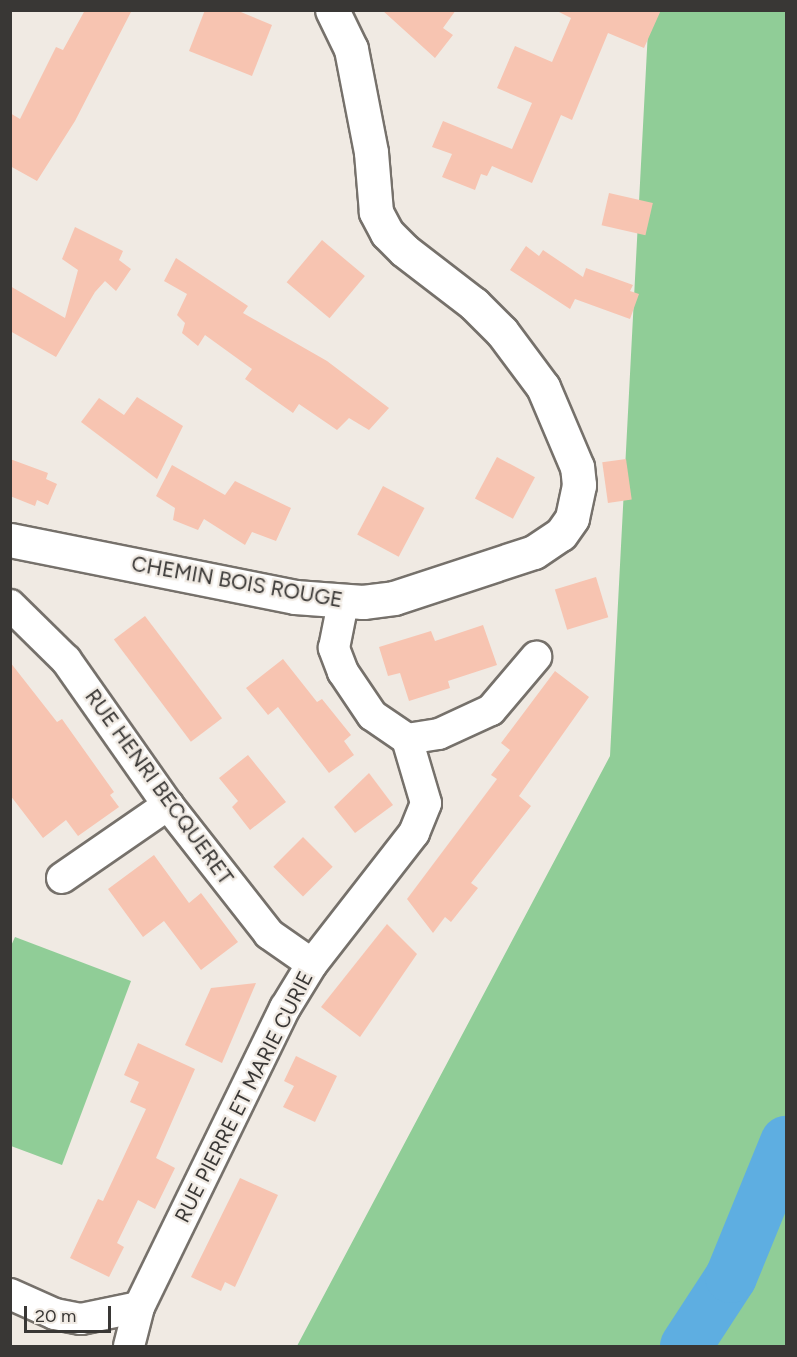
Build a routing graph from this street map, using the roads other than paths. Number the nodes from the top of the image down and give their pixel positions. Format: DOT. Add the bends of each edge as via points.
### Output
graph roads {
  1 [pos="332,10"];
  2 [pos="10,540"];
  3 [pos="343,603"];
  4 [pos="10,605"];
  5 [pos="536,657"];
  6 [pos="407,739"];
  7 [pos="168,805"];
  8 [pos="62,878"];
  9 [pos="312,964"];
  10 [pos="10,1294"];
  11 [pos="139,1307"];
  12 [pos="129,1347"];
  1 -- 3 [label="street, CHEMIN BOIS ROUGE" via="351,49 371,152 376,212 381,223 404,250 474,304 502,332 543,387 565,431 579,485 572,518 561,534 534,552 394,598"];
  2 -- 3 [label="street, CHEMIN BOIS ROUGE"];
  3 -- 6 [label="street" via="334,648 343,672 372,715"];
  4 -- 7 [label="street, RUE HENRI BECQUERET" via="66,660"];
  5 -- 6 [label="street" via="491,710 440,734"];
  6 -- 9 [label="street, RUE PIERRE ET MARIE CURIE" via="426,803 414,834"];
  7 -- 8 [label="street"];
  7 -- 9 [label="street, RUE HENRI BECQUERET" via="269,934"];
  9 -- 11 [label="street, RUE PIERRE ET MARIE CURIE" via="285,1008"];
  10 -- 11 [label="street" via="55,1314 81,1318"];
  11 -- 12 [label="street, RUE PIERRE ET MARIE CURIE"];
}
